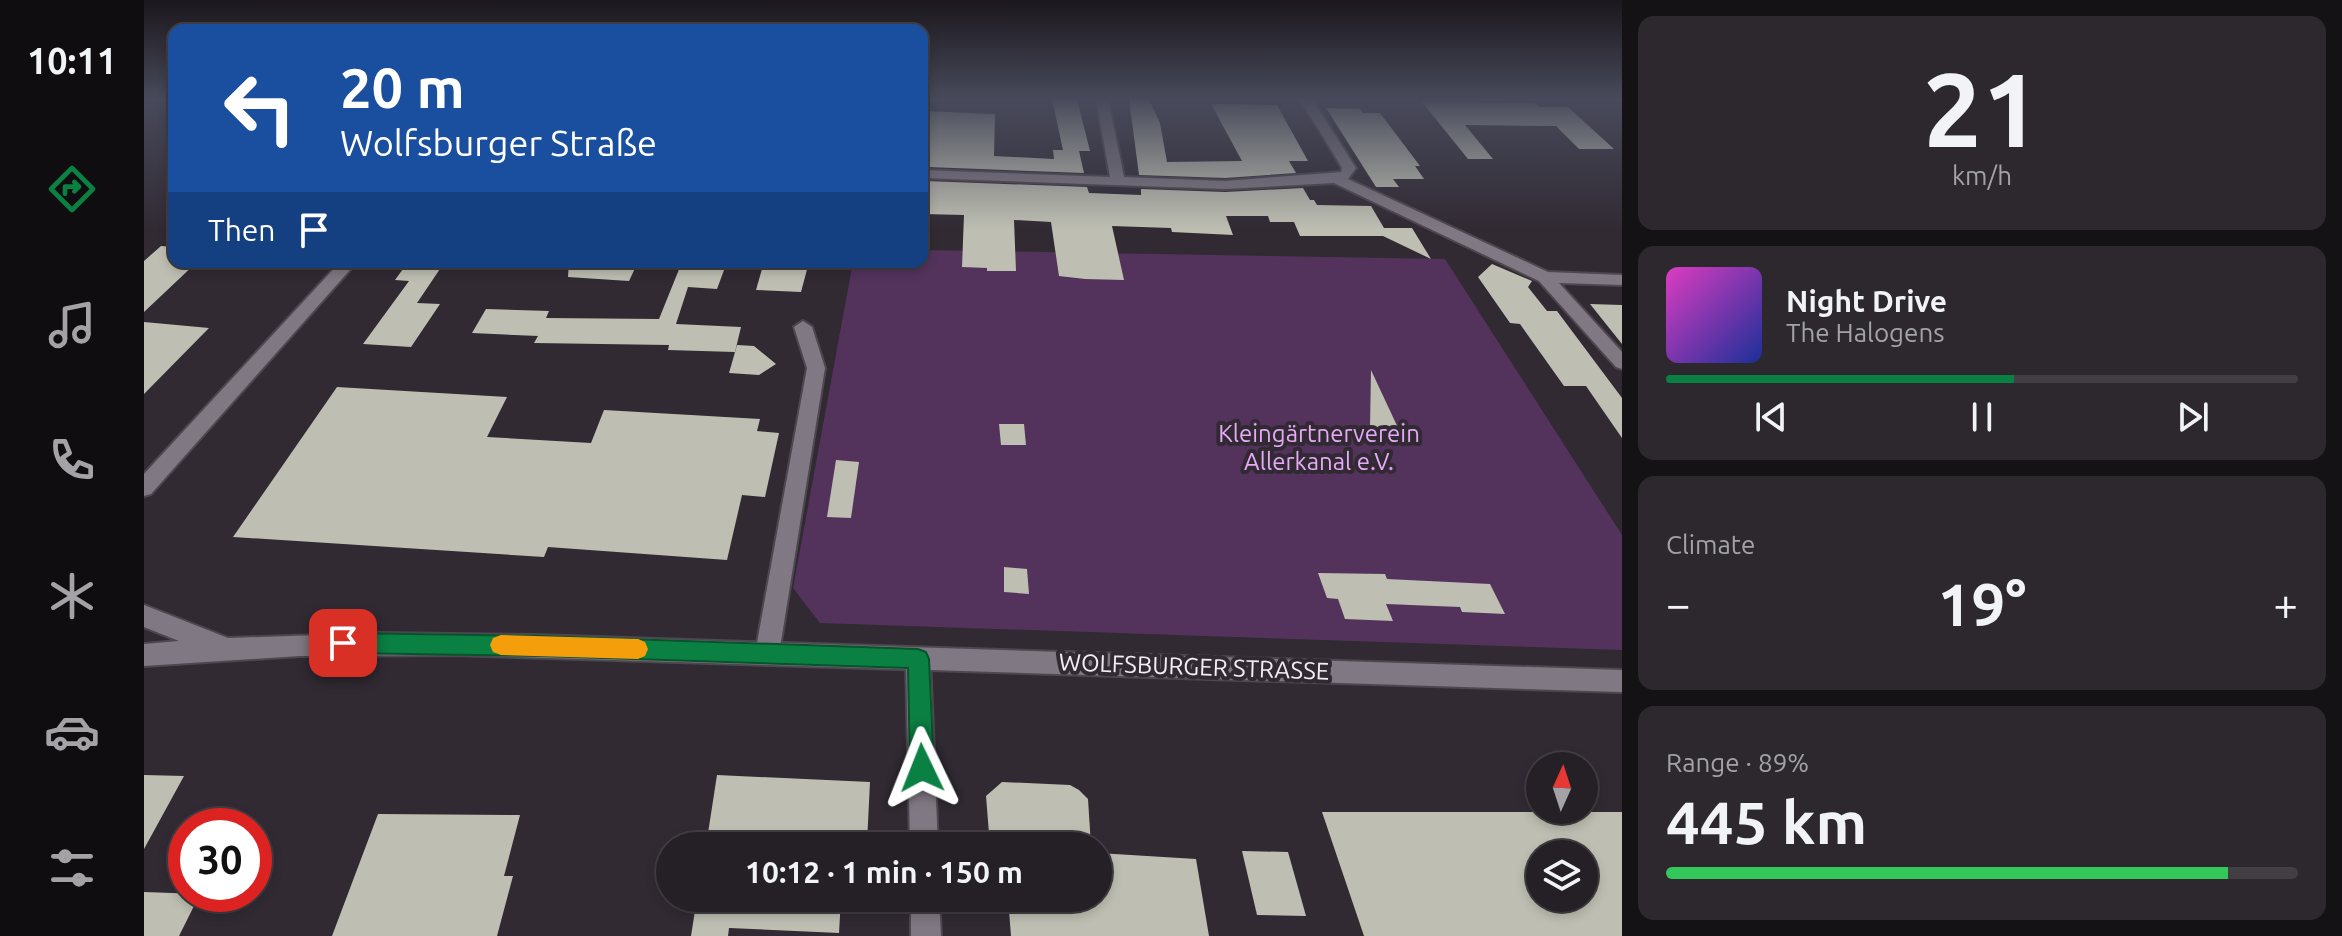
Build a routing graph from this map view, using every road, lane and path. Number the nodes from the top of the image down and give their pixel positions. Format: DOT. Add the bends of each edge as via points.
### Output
graph roads {
  1 [pos="1110,143"];
  2 [pos="1333,143"];
  3 [pos="928,174"];
  4 [pos="1336,179"];
  5 [pos="1118,183"];
  6 [pos="344,268"];
  7 [pos="1545,277"];
  8 [pos="1622,280"];
  9 [pos="803,327"];
  10 [pos="1622,363"];
  11 [pos="144,488"];
  12 [pos="144,615"];
  13 [pos="227,647"];
  14 [pos="767,654"];
  15 [pos="144,655"];
  16 [pos="918,659"];
  17 [pos="1622,681"];
  18 [pos="924,832"];
  19 [pos="925,912"];
  20 [pos="926,936"];
  1 -- 5 [label="street"];
  2 -- 4 [label="street" via="1349,168 1347,175"];
  3 -- 5 [label="street"];
  4 -- 5 [label="street"];
  4 -- 7 [label="street"];
  6 -- 11 [label="street"];
  7 -- 8 [label="street"];
  7 -- 10 [label="street"];
  9 -- 14 [label="street" via="816,368"];
  12 -- 13 [label="street"];
  13 -- 14 [label="street, WOLFSBURGER STRASSE" via="343,643"];
  13 -- 15 [label="street, WOLFSBURGER STRASSE"];
  14 -- 16 [label="street, WOLFSBURGER STRASSE"];
  16 -- 17 [label="street, WOLFSBURGER STRASSE"];
  16 -- 18 [label="street"];
  19 -- 20 [label="street"];
}
